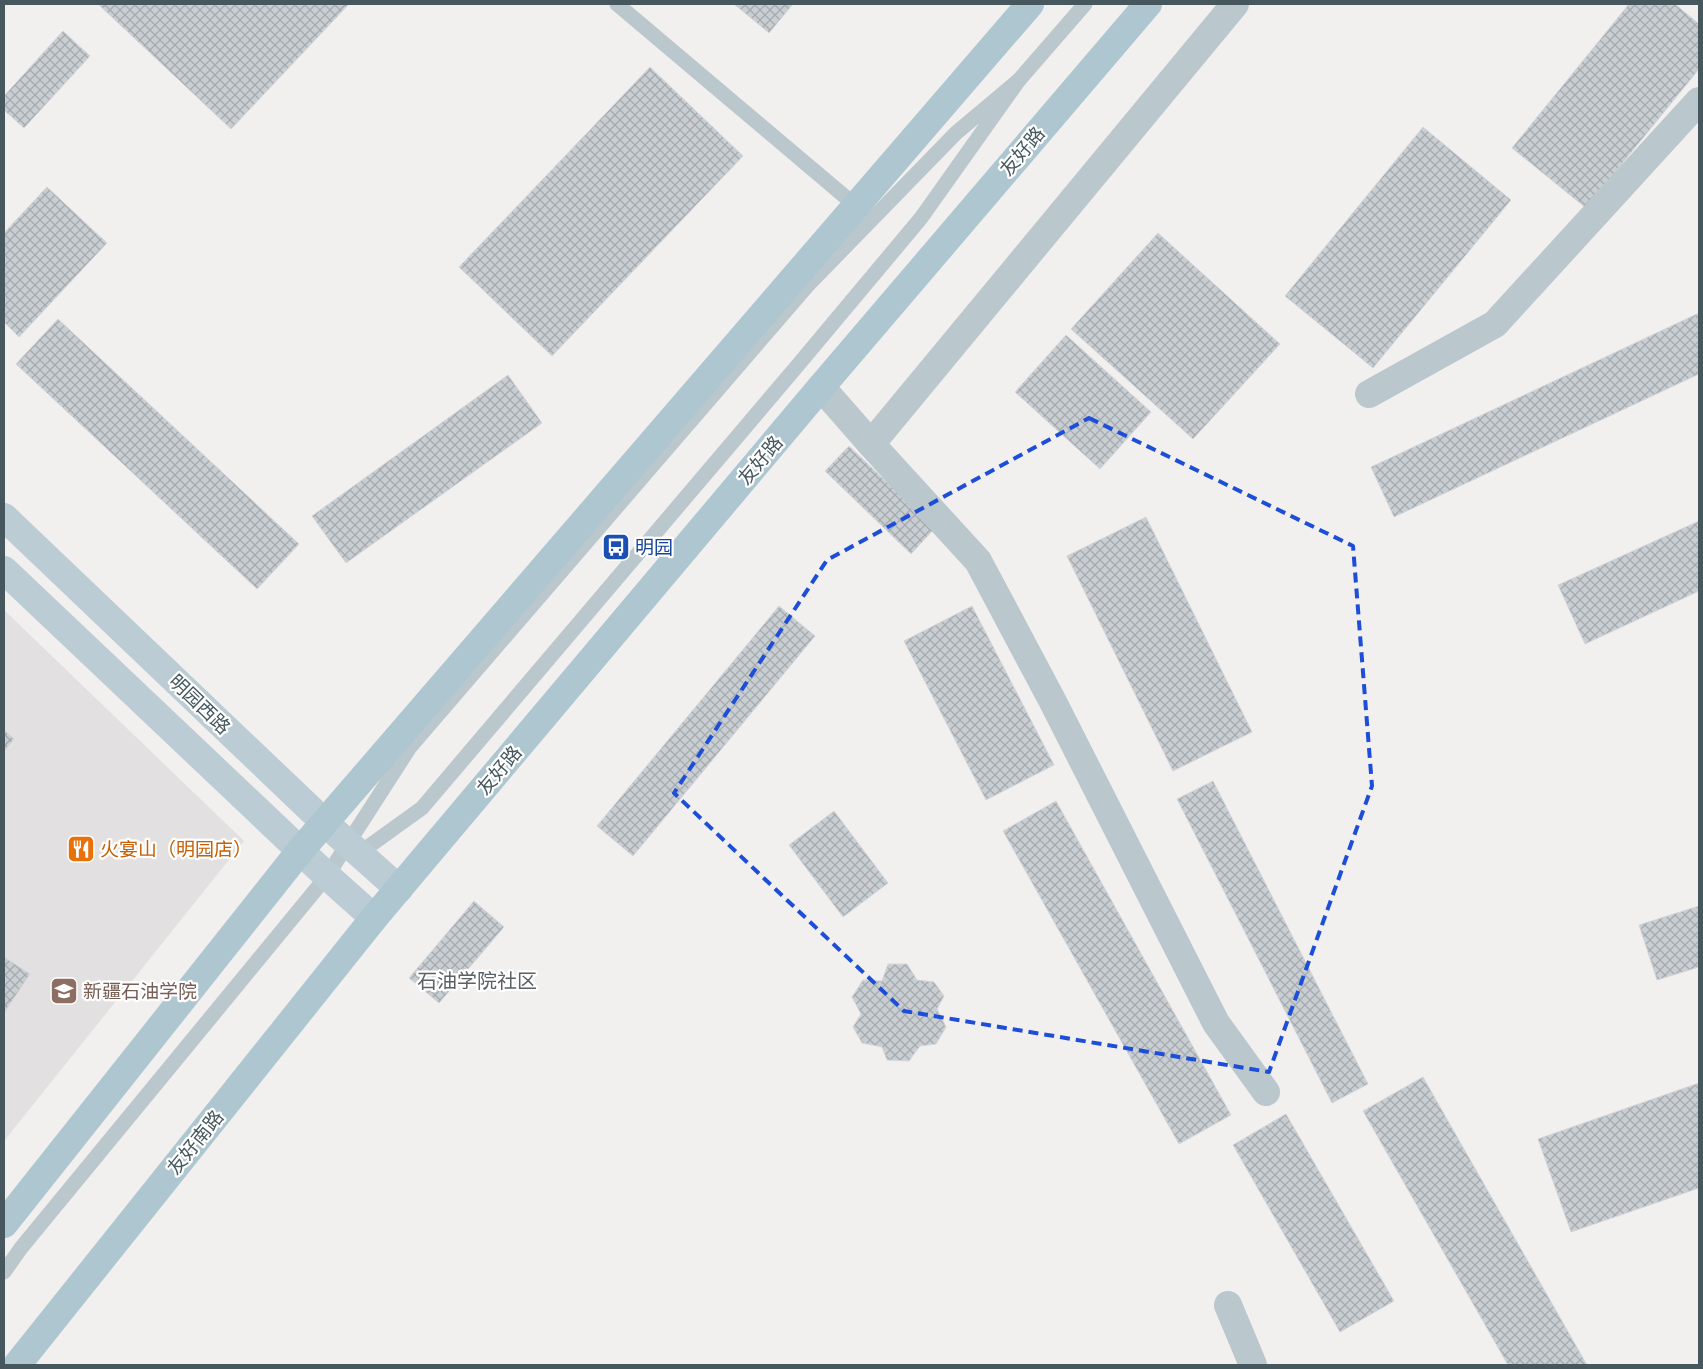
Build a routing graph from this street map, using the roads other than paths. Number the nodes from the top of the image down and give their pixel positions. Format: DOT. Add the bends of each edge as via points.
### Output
graph roads {
  1 [pos="617,4"];
  2 [pos="1030,4"];
  3 [pos="1085,4"];
  4 [pos="1148,4"];
  5 [pos="1235,4"];
  6 [pos="1019,80"];
  7 [pos="1699,101"];
  8 [pos="856,206"];
  9 [pos="821,387"];
  10 [pos="1368,394"];
  11 [pos="871,444"];
  12 [pos="4,517"];
  13 [pos="4,570"];
  14 [pos="325,823"];
  15 [pos="354,848"];
  16 [pos="300,851"];
  17 [pos="327,876"];
  18 [pos="399,888"];
  19 [pos="374,918"];
  20 [pos="1266,1092"];
  21 [pos="4,1224"];
  22 [pos="4,1272"];
  23 [pos="1228,1305"];
  24 [pos="17,1365"];
  25 [pos="1253,1365"];
  1 -- 8 [label="lane"];
  2 -- 8 [label="main road"];
  3 -- 6 [label="lane"];
  4 -- 9 [label="main road, 友好路"];
  5 -- 11 [label="street"];
  6 -- 15 [label="lane" via="956,133 807,286 410,747"];
  6 -- 15 [label="lane" via="921,218 422,808"];
  7 -- 10 [label="street" via="1495,324"];
  8 -- 14 [label="main road"];
  9 -- 11 [label="street"];
  9 -- 18 [label="main road, 友好路"];
  11 -- 20 [label="street" via="978,561 1216,1023"];
  12 -- 14 [label="street, 明园西路"];
  13 -- 16 [label="street, 明园西路"];
  14 -- 15 [label="street, 明园西路"];
  14 -- 16 [label="main road"];
  15 -- 17 [label="lane"];
  15 -- 18 [label="street, 明园西路"];
  16 -- 17 [label="street, 明园西路"];
  16 -- 21 [label="main road"];
  17 -- 19 [label="street, 明园西路"];
  17 -- 22 [label="lane"];
  18 -- 19 [label="main road, 友好路"];
  19 -- 24 [label="main road, 友好南路"];
  23 -- 25 [label="street"];
}
